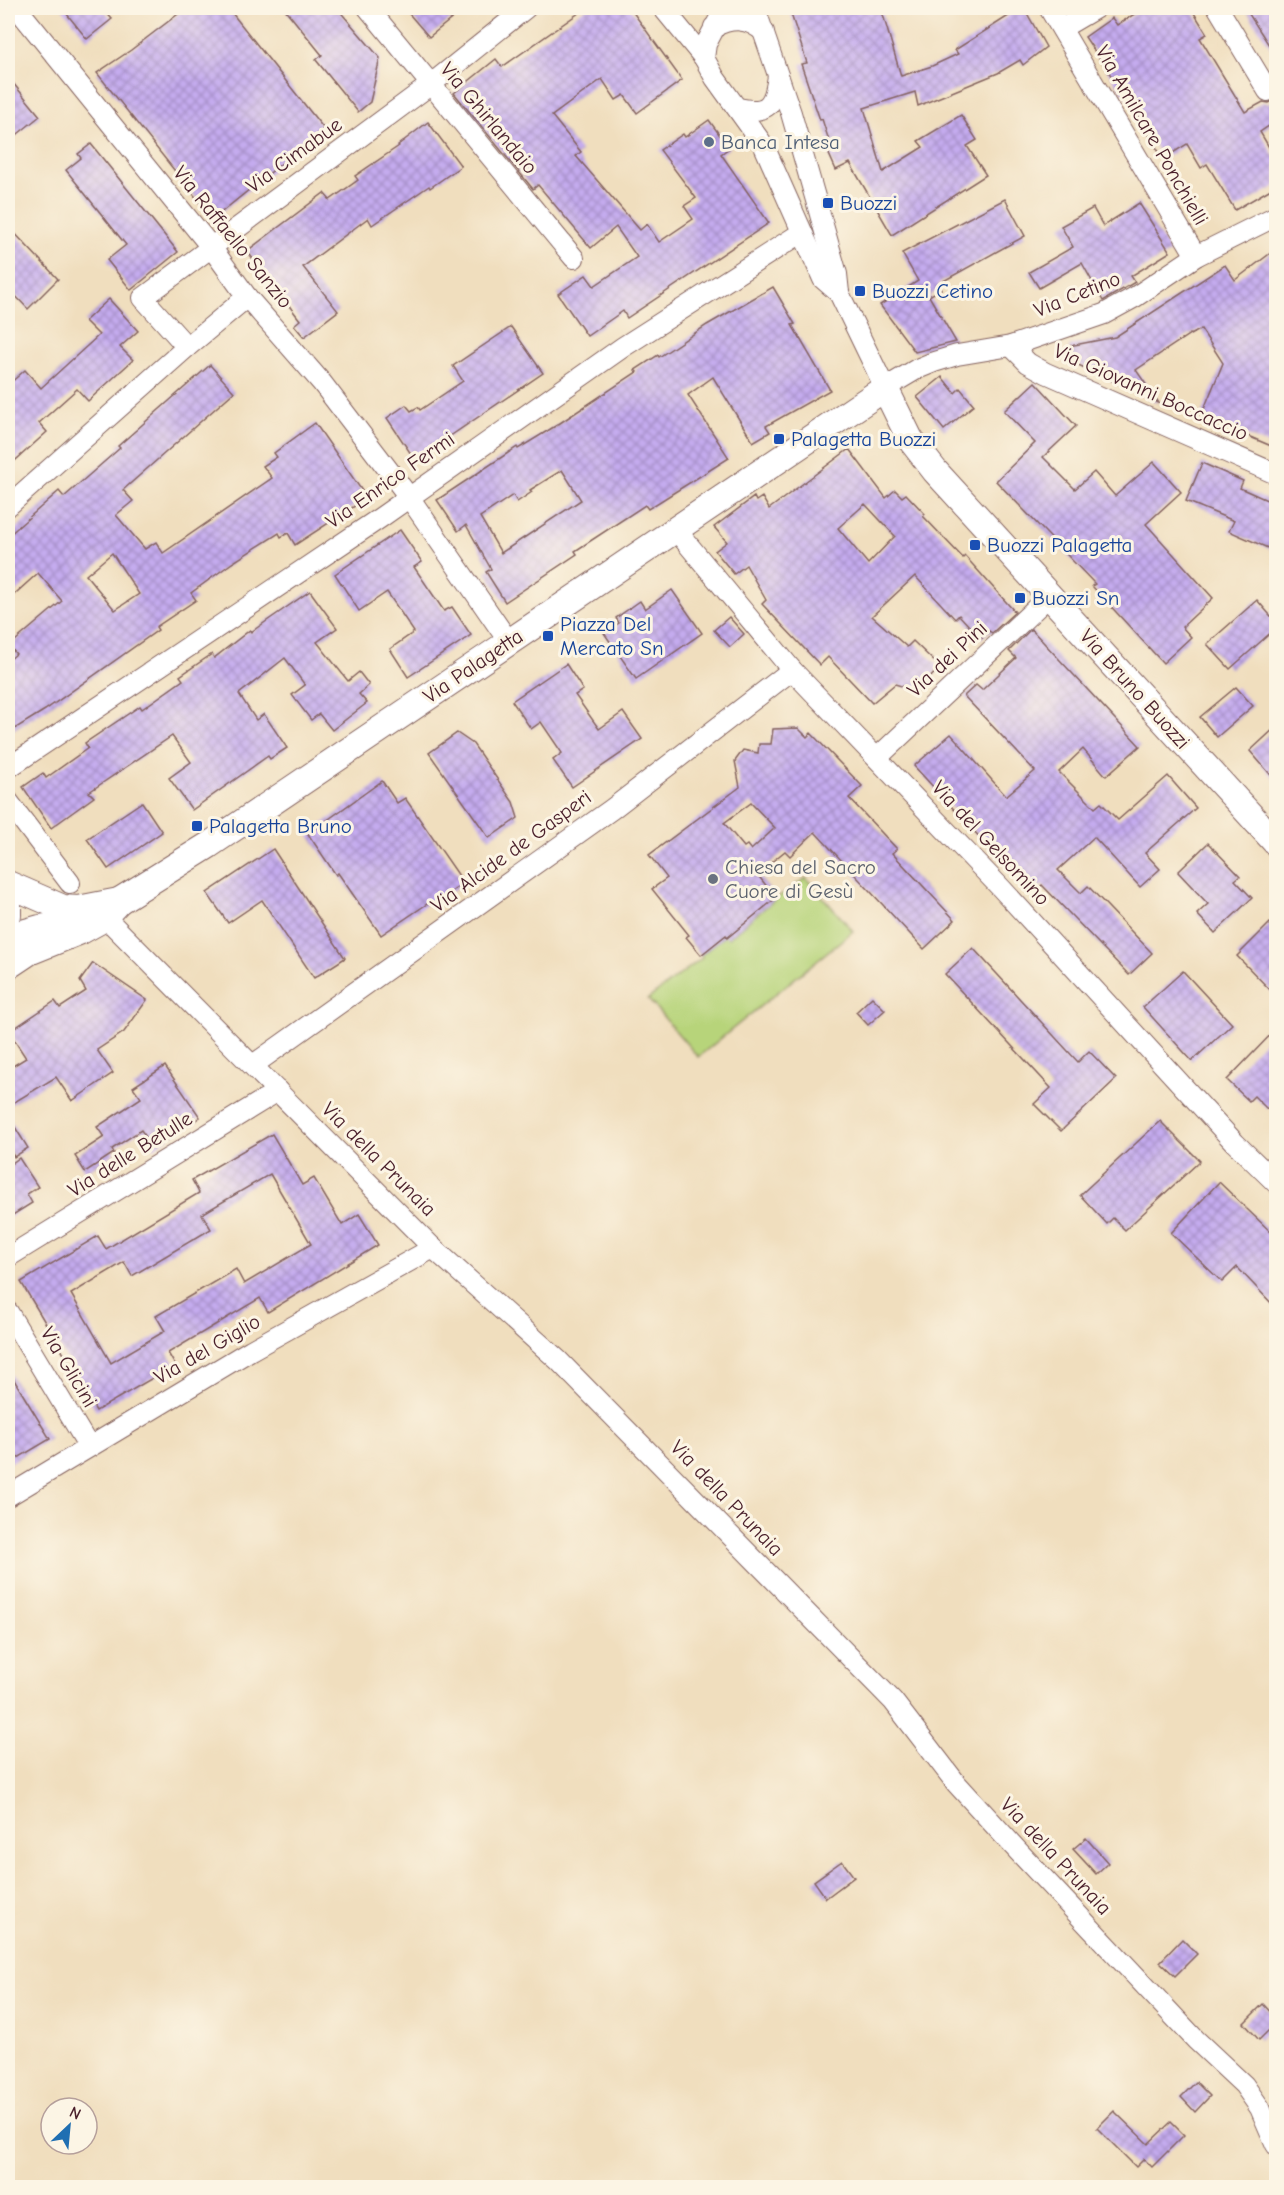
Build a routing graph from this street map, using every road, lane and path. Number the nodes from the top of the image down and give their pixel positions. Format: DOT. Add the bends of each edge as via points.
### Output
graph roads {
  1 [pos="17,8"];
  2 [pos="368,8"];
  3 [pos="526,8"];
  4 [pos="663,8"];
  5 [pos="725,8"];
  6 [pos="755,8"];
  7 [pos="1049,8"];
  8 [pos="1096,8"];
  9 [pos="1218,8"];
  10 [pos="714,27"];
  11 [pos="1062,28"];
  12 [pos="764,32"];
  13 [pos="704,58"];
  14 [pos="778,76"];
  15 [pos="430,85"];
  16 [pos="1268,91"];
  17 [pos="738,108"];
  18 [pos="1276,216"];
  19 [pos="801,233"];
  20 [pos="211,247"];
  21 [pos="1196,256"];
  22 [pos="574,258"];
  23 [pos="839,293"];
  24 [pos="247,297"];
  25 [pos="1011,346"];
  26 [pos="187,347"];
  27 [pos="885,388"];
  28 [pos="1276,474"];
  29 [pos="409,497"];
  30 [pos="8,506"];
  31 [pos="676,530"];
  32 [pos="1049,596"];
  33 [pos="509,642"];
  34 [pos="792,670"];
  35 [pos="878,758"];
  36 [pos="8,768"];
  37 [pos="8,801"];
  38 [pos="1275,839"];
  39 [pos="70,883"];
  40 [pos="8,884"];
  41 [pos="8,892"];
  42 [pos="106,914"];
  43 [pos="8,915"];
  44 [pos="8,937"];
  45 [pos="8,966"];
  46 [pos="253,1065"];
  47 [pos="278,1091"];
  48 [pos="1276,1183"];
  49 [pos="433,1248"];
  50 [pos="8,1257"];
  51 [pos="8,1312"];
  52 [pos="89,1447"];
  53 [pos="8,1496"];
  54 [pos="1276,2145"];
  1 -- 20 [label="street, Via Raffaello Sanzio"];
  2 -- 15 [label="street, Via Ghirlandaio"];
  3 -- 15 [label="street, Via Cimabue"];
  4 -- 13 [label="street, Via Bruno Buozzi"];
  5 -- 10 [label="street"];
  6 -- 12 [label="street, Via Bruno Buozzi"];
  7 -- 11 [label="street, Via Amilcare Ponchielli"];
  8 -- 11 [label="street"];
  9 -- 16 [label="street"];
  10 -- 12 [label="street" via="741,20"];
  10 -- 13 [label="street" via="705,44"];
  11 -- 21 [label="street, Via Amilcare Ponchielli"];
  12 -- 14 [label="street, Via Bruno Buozzi"];
  13 -- 17 [label="street, Via Bruno Buozzi"];
  14 -- 17 [label="street" via="769,106 759,110"];
  14 -- 23 [label="street, Via Bruno Buozzi" via="796,128"];
  15 -- 20 [label="street, Via Cimabue"];
  15 -- 22 [label="street, Via Ghirlandaio"];
  17 -- 19 [label="street, Via Bruno Buozzi" via="764,146"];
  18 -- 21 [label="street, Via Cetino"];
  19 -- 23 [label="street, Via Bruno Buozzi" via="823,279"];
  19 -- 29 [label="street, Via Enrico Fermi" via="623,347"];
  20 -- 24 [label="street, Via Raffaello Sanzio"];
  20 -- 26 [label="street, Via Cimabue" via="143,298"];
  21 -- 25 [label="street, Via Cetino" via="1104,314"];
  23 -- 27 [label="street, Via Bruno Buozzi"];
  24 -- 26 [label="street"];
  24 -- 29 [label="street, Via Raffaello Sanzio" via="322,383"];
  25 -- 27 [label="street, Via Cetino" via="934,362"];
  25 -- 28 [label="street, Via Giovanni Boccaccio" via="1046,373"];
  26 -- 30 [label="street"];
  27 -- 31 [label="street, Via Palagetta"];
  27 -- 32 [label="street, Via Bruno Buozzi" via="910,439 935,471"];
  29 -- 33 [label="street, Via Raffaello Sanzio"];
  29 -- 36 [label="street, Via Enrico Fermi"];
  31 -- 33 [label="street, Via Palagetta"];
  31 -- 34 [label="street, Via del Gelsomino"];
  32 -- 35 [label="street, Via dei Pini"];
  32 -- 38 [label="street, Via Bruno Buozzi"];
  33 -- 42 [label="street, Via Palagetta"];
  34 -- 35 [label="street, Via del Gelsomino"];
  34 -- 46 [label="street, Via Alcide de Gasperi" via="612,808"];
  35 -- 48 [label="street, Via del Gelsomino"];
  37 -- 39 [label="street"];
  40 -- 42 [label="street, Via Palagetta" via="63,908"];
  41 -- 43 [label="street"];
  42 -- 44 [label="street"];
  42 -- 45 [label="street, Via Palagetta" via="81,931 29,952"];
  42 -- 46 [label="street, Via della Prunaia"];
  46 -- 47 [label="street, Via della Prunaia"];
  47 -- 49 [label="street, Via della Prunaia"];
  47 -- 50 [label="street, Via delle Betulle"];
  49 -- 52 [label="street, Via del Giglio"];
  49 -- 54 [label="street, Via della Prunaia" via="558,1360 893,1701 956,1783 1018,1851 1196,2040 1244,2085 1260,2108"];
  51 -- 52 [label="street, Via Glicini"];
  52 -- 53 [label="street, Via del Giglio"];
}
